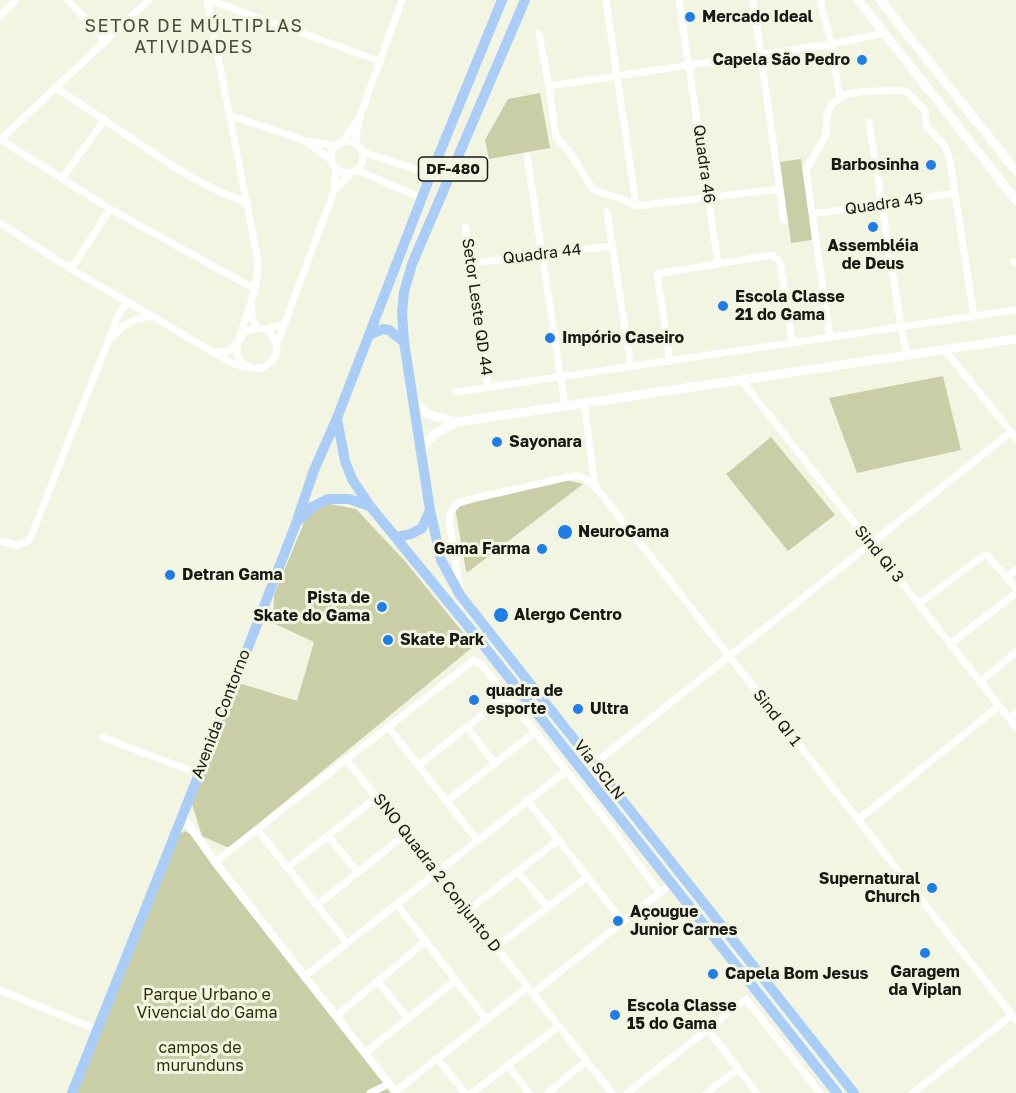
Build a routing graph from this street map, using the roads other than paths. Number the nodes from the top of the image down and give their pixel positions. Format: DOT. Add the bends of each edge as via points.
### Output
graph roads {
  1 [pos="16,0"];
  2 [pos="68,0"];
  3 [pos="149,0"];
  4 [pos="208,0"];
  5 [pos="402,0"];
  6 [pos="502,0"];
  7 [pos="525,0"];
  8 [pos="606,0"];
  9 [pos="680,0"];
  10 [pos="753,0"];
  11 [pos="820,0"];
  12 [pos="858,0"];
  13 [pos="880,0"];
  14 [pos="0,16"];
  15 [pos="885,33"];
  16 [pos="539,34"];
  17 [pos="105,41"];
  18 [pos="831,44"];
  19 [pos="760,54"];
  20 [pos="380,61"];
  21 [pos="690,64"];
  22 [pos="617,75"];
  23 [pos="939,75"];
  24 [pos="549,86"];
  25 [pos="54,87"];
  26 [pos="926,87"];
  27 [pos="952,90"];
  28 [pos="840,98"];
  29 [pos="938,100"];
  30 [pos="458,106"];
  31 [pos="362,113"];
  32 [pos="229,115"];
  33 [pos="476,115"];
  34 [pos="105,119"];
  35 [pos="869,123"];
  36 [pos="0,140"];
  37 [pos="306,141"];
  38 [pos="344,141"];
  39 [pos="357,144"];
  40 [pos="335,146"];
  41 [pos="362,152"];
  42 [pos="527,156"];
  43 [pos="331,160"];
  44 [pos="336,168"];
  45 [pos="354,171"];
  46 [pos="1016,171"];
  47 [pos="431,174"];
  48 [pos="62,179"];
  49 [pos="780,189"];
  50 [pos="1012,189"];
  51 [pos="334,191"];
  52 [pos="955,193"];
  53 [pos="422,198"];
  54 [pos="708,198"];
  55 [pos="1016,200"];
  56 [pos="248,204"];
  57 [pos="882,205"];
  58 [pos="636,206"];
  59 [pos="110,209"];
  60 [pos="607,212"];
  61 [pos="813,214"];
  62 [pos="784,220"];
  63 [pos="0,223"];
  64 [pos="465,227"];
  65 [pos="612,246"];
  66 [pos="542,254"];
  67 [pos="472,263"];
  68 [pos="718,263"];
  69 [pos="71,269"];
  70 [pos="255,290"];
  71 [pos="250,302"];
  72 [pos="129,303"];
  73 [pos="1016,310"];
  74 [pos="152,316"];
  75 [pos="974,317"];
  76 [pos="284,325"];
  77 [pos="901,327"];
  78 [pos="261,329"];
  79 [pos="369,335"];
  80 [pos="831,338"];
  81 [pos="1016,339"];
  82 [pos="238,340"];
  83 [pos="108,341"];
  84 [pos="404,342"];
  85 [pos="792,343"];
  86 [pos="277,346"];
  87 [pos="209,350"];
  88 [pos="945,350"];
  89 [pos="908,355"];
  90 [pos="670,361"];
  91 [pos="250,367"];
  92 [pos="631,367"];
  93 [pos="561,377"];
  94 [pos="742,381"];
  95 [pos="488,387"];
  96 [pos="456,392"];
  97 [pos="412,398"];
  98 [pos="584,403"];
  99 [pos="565,405"];
  100 [pos="337,418"];
  101 [pos="457,422"];
  102 [pos="1014,435"];
  103 [pos="421,454"];
  104 [pos="595,486"];
  105 [pos="370,506"];
  106 [pos="430,510"];
  107 [pos="296,524"];
  108 [pos="397,537"];
  109 [pos="0,541"];
  110 [pos="870,543"];
  111 [pos="1016,570"];
  112 [pos="1007,577"];
  113 [pos="1016,591"];
  114 [pos="460,595"];
  115 [pos="919,604"];
  116 [pos="478,618"];
  117 [pos="467,626"];
  118 [pos="490,632"];
  119 [pos="480,641"];
  120 [pos="950,644"];
  121 [pos="1016,652"];
  122 [pos="728,656"];
  123 [pos="980,682"];
  124 [pos="506,696"];
  125 [pos="999,706"];
  126 [pos="1016,712"];
  127 [pos="1009,718"];
  128 [pos="467,727"];
  129 [pos="389,728"];
  130 [pos="1016,728"];
  131 [pos="535,732"];
  132 [pos="102,737"];
  133 [pos="346,759"];
  134 [pos="495,764"];
  135 [pos="594,764"];
  136 [pos="419,765"];
  137 [pos="566,771"];
  138 [pos="199,774"];
  139 [pos="377,797"];
  140 [pos="527,800"];
  141 [pos="447,801"];
  142 [pos="182,815"];
  143 [pos="858,820"];
  144 [pos="257,829"];
  145 [pos="406,834"];
  146 [pos="328,836"];
  147 [pos="477,840"];
  148 [pos="558,840"];
  149 [pos="215,862"];
  150 [pos="288,868"];
  151 [pos="518,872"];
  152 [pos="358,873"];
  153 [pos="437,873"];
  154 [pos="587,877"];
  155 [pos="672,883"];
  156 [pos="660,893"];
  157 [pos="316,905"];
  158 [pos="397,905"];
  159 [pos="548,908"];
  160 [pos="467,912"];
  161 [pos="623,922"];
  162 [pos="426,941"];
  163 [pos="347,943"];
  164 [pos="736,943"];
  165 [pos="496,947"];
  166 [pos="725,951"];
  167 [pos="746,955"];
  168 [pos="734,963"];
  169 [pos="304,977"];
  170 [pos="456,980"];
  171 [pos="378,981"];
  172 [pos="0,990"];
  173 [pos="530,990"];
  174 [pos="336,1016"];
  175 [pos="1014,1017"];
  176 [pos="408,1019"];
  177 [pos="486,1019"];
  178 [pos="559,1026"];
  179 [pos="97,1030"];
  180 [pos="708,1030"];
  181 [pos="365,1053"];
  182 [pos="437,1058"];
  183 [pos="586,1061"];
  184 [pos="508,1065"];
  185 [pos="738,1069"];
  186 [pos="393,1090"];
  187 [pos="72,1093"];
  188 [pos="370,1093"];
  189 [pos="465,1093"];
  190 [pos="472,1093"];
  191 [pos="529,1093"];
  192 [pos="548,1093"];
  193 [pos="612,1093"];
  194 [pos="627,1093"];
  195 [pos="706,1093"];
  196 [pos="757,1093"];
  197 [pos="820,1093"];
  198 [pos="837,1093"];
  199 [pos="854,1093"];
  200 [pos="913,1093"];
  1 -- 14 [label="street"];
  2 -- 17 [label="street"];
  3 -- 17 [label="street"];
  4 -- 20 [label="street"];
  4 -- 32 [label="street"];
  5 -- 20 [label="street"];
  6 -- 30 [label="main road, DF-480"];
  7 -- 33 [label="main road, DF-480"];
  8 -- 22 [label="street"];
  9 -- 21 [label="street, Quadra 46"];
  10 -- 19 [label="street"];
  11 -- 18 [label="street"];
  12 -- 15 [label="main road"];
  13 -- 23 [label="main road"];
  15 -- 18 [label="street"];
  15 -- 26 [label="main road"];
  16 -- 24 [label="street"];
  17 -- 25 [label="street"];
  18 -- 19 [label="street"];
  18 -- 28 [label="street"];
  19 -- 21 [label="street"];
  19 -- 49 [label="street"];
  20 -- 31 [label="street"];
  21 -- 22 [label="street"];
  21 -- 54 [label="street, Quadra 46"];
  22 -- 24 [label="street"];
  22 -- 58 [label="street"];
  23 -- 26 [label="main road" via="935,85"];
  23 -- 27 [label="main road"];
  24 -- 58 [label="street" via="557,140 571,154 592,188"];
  25 -- 34 [label="street"];
  25 -- 36 [label="street"];
  26 -- 29 [label="main road"];
  27 -- 29 [label="main road" via="943,92"];
  27 -- 46 [label="main road"];
  28 -- 52 [label="street" via="858,92 899,90 915,98 925,111 927,127 945,146"];
  28 -- 61 [label="street" via="831,105 826,135 806,170"];
  29 -- 50 [label="main road"];
  30 -- 33 [label="main road" via="469,104"];
  30 -- 47 [label="main road, DF-480"];
  31 -- 38 [label="street"];
  31 -- 39 [label="street"];
  32 -- 37 [label="street"];
  32 -- 56 [label="street"];
  33 -- 84 [label="main road, DF-480" via="408,278 402,313"];
  34 -- 48 [label="street"];
  34 -- 56 [label="street" via="191,178"];
  35 -- 57 [label="street"];
  36 -- 48 [label="street"];
  37 -- 40 [label="street"];
  37 -- 43 [label="street"];
  38 -- 39 [label="street"];
  38 -- 40 [label="street"];
  39 -- 41 [label="street"];
  40 -- 43 [label="street"];
  41 -- 45 [label="street" via="360,165"];
  41 -- 47 [label="street"];
  42 -- 66 [label="street"];
  43 -- 44 [label="street"];
  44 -- 45 [label="street"];
  44 -- 51 [label="street"];
  45 -- 51 [label="street"];
  45 -- 53 [label="street"];
  47 -- 53 [label="main road, DF-480"];
  48 -- 59 [label="street"];
  49 -- 54 [label="street"];
  49 -- 62 [label="street"];
  50 -- 55 [label="main road"];
  51 -- 76 [label="street"];
  52 -- 57 [label="street, Quadra 45"];
  52 -- 75 [label="street"];
  53 -- 79 [label="main road, DF-480"];
  54 -- 58 [label="street"];
  54 -- 68 [label="street, Quadra 46"];
  56 -- 70 [label="street" via="258,256"];
  57 -- 61 [label="street, Quadra 45"];
  57 -- 77 [label="street"];
  59 -- 69 [label="street"];
  59 -- 70 [label="street"];
  60 -- 65 [label="street"];
  61 -- 80 [label="street"];
  63 -- 69 [label="street"];
  64 -- 67 [label="street, Setor Leste QD 44"];
  65 -- 66 [label="street, Quadra 44"];
  65 -- 92 [label="street"];
  66 -- 67 [label="street, Quadra 44"];
  66 -- 93 [label="street"];
  67 -- 95 [label="street, Setor Leste QD 44"];
  68 -- 85 [label="street" via="772,255 778,259"];
  68 -- 90 [label="street" via="657,275"];
  69 -- 72 [label="street"];
  70 -- 71 [label="street"];
  71 -- 78 [label="street" via="252,318"];
  71 -- 82 [label="street"];
  72 -- 74 [label="street"];
  72 -- 83 [label="street" via="120,311"];
  73 -- 75 [label="street"];
  74 -- 83 [label="street" via="127,323"];
  74 -- 87 [label="street"];
  75 -- 77 [label="street"];
  76 -- 78 [label="street"];
  76 -- 86 [label="street"];
  77 -- 80 [label="street"];
  77 -- 89 [label="street"];
  78 -- 82 [label="street" via="245,331"];
  78 -- 86 [label="street" via="275,339"];
  79 -- 84 [label="main road" via="389,330"];
  79 -- 100 [label="main road, Avenida Contorno"];
  80 -- 85 [label="street"];
  81 -- 88 [label="main road"];
  82 -- 87 [label="street" via="227,352"];
  82 -- 91 [label="street" via="237,353 241,362"];
  83 -- 109 [label="street" via="32,537 17,545"];
  84 -- 97 [label="main road, Via SCLN"];
  85 -- 90 [label="street"];
  86 -- 91 [label="street" via="268,365"];
  87 -- 91 [label="street" via="232,363"];
  88 -- 89 [label="main road"];
  88 -- 102 [label="street"];
  89 -- 94 [label="main road"];
  90 -- 92 [label="street"];
  92 -- 93 [label="street"];
  93 -- 95 [label="street"];
  93 -- 99 [label="street"];
  94 -- 98 [label="main road"];
  94 -- 110 [label="street, Sind Qi 3"];
  95 -- 96 [label="street"];
  97 -- 101 [label="main road" via="429,415"];
  97 -- 103 [label="main road, Via SCLN"];
  98 -- 99 [label="main road"];
  98 -- 104 [label="street"];
  99 -- 101 [label="main road"];
  100 -- 105 [label="main road, Via SCLN" via="345,461"];
  100 -- 107 [label="main road, Avenida Contorno"];
  101 -- 103 [label="main road" via="435,433"];
  102 -- 110 [label="street"];
  103 -- 106 [label="main road, Via SCLN"];
  104 -- 114 [label="street" via="581,476 572,476 459,502 449,520"];
  104 -- 122 [label="street, Sind QI 1"];
  105 -- 107 [label="main road" via="349,499 328,499 312,507"];
  105 -- 108 [label="main road, Via SCLN"];
  106 -- 108 [label="main road" via="422,528"];
  106 -- 114 [label="main road, Via SCLN" via="441,560"];
  107 -- 138 [label="main road, Avenida Contorno"];
  108 -- 117 [label="main road, Via SCLN"];
  110 -- 115 [label="street, Sind Qi 3"];
  110 -- 122 [label="street"];
  111 -- 112 [label="street"];
  112 -- 113 [label="street"];
  112 -- 115 [label="street" via="984,555"];
  113 -- 120 [label="street"];
  114 -- 116 [label="main road, Via SCLN"];
  115 -- 120 [label="street, Sind Qi 3"];
  116 -- 117 [label="main road"];
  116 -- 118 [label="main road, Via SCLN"];
  117 -- 119 [label="main road, Via SCLN"];
  118 -- 119 [label="main road" via="483,634"];
  118 -- 135 [label="main road, Via SCLN"];
  119 -- 155 [label="main road, Via SCLN"];
  120 -- 123 [label="street, Sind Qi 3"];
  121 -- 123 [label="street"];
  122 -- 135 [label="street"];
  122 -- 143 [label="street, Sind QI 1"];
  123 -- 125 [label="street, Sind Qi 3"];
  124 -- 128 [label="street"];
  124 -- 129 [label="street" via="474,660"];
  124 -- 131 [label="street"];
  125 -- 127 [label="street, Sind Qi 3"];
  125 -- 143 [label="street"];
  126 -- 127 [label="street"];
  127 -- 130 [label="street, Sind Qi 3"];
  128 -- 134 [label="street"];
  128 -- 136 [label="street"];
  129 -- 133 [label="street"];
  129 -- 136 [label="street"];
  131 -- 134 [label="street"];
  131 -- 137 [label="street"];
  132 -- 138 [label="street"];
  133 -- 139 [label="street, SNO Quadra 2 Conjunto D"];
  133 -- 144 [label="street"];
  134 -- 141 [label="street"];
  135 -- 164 [label="main road, Via SCLN"];
  136 -- 141 [label="street"];
  137 -- 140 [label="street"];
  137 -- 156 [label="street"];
  138 -- 142 [label="main road, Avenida Contorno"];
  139 -- 145 [label="street, SNO Quadra 2 Conjunto D"];
  139 -- 146 [label="street"];
  140 -- 147 [label="street"];
  140 -- 148 [label="street"];
  141 -- 147 [label="street"];
  142 -- 149 [label="street"];
  142 -- 179 [label="main road, Avenida Contorno"];
  143 -- 175 [label="street, Sind QI 1"];
  144 -- 149 [label="street"];
  144 -- 150 [label="street"];
  145 -- 152 [label="street"];
  145 -- 153 [label="street, SNO Quadra 2 Conjunto D"];
  146 -- 150 [label="street"];
  146 -- 152 [label="street"];
  147 -- 153 [label="street"];
  148 -- 151 [label="street"];
  148 -- 154 [label="street"];
  149 -- 169 [label="street"];
  150 -- 157 [label="street"];
  151 -- 159 [label="street"];
  151 -- 160 [label="street"];
  152 -- 157 [label="street"];
  153 -- 158 [label="street"];
  153 -- 160 [label="street, SNO Quadra 2 Conjunto D"];
  154 -- 159 [label="street"];
  154 -- 161 [label="street"];
  155 -- 156 [label="street"];
  155 -- 166 [label="main road, Via SCLN"];
  156 -- 161 [label="street"];
  157 -- 163 [label="street"];
  158 -- 162 [label="street"];
  158 -- 163 [label="street"];
  159 -- 165 [label="street"];
  160 -- 165 [label="street, SNO Quadra 2 Conjunto D"];
  161 -- 173 [label="street"];
  162 -- 170 [label="street"];
  162 -- 171 [label="street"];
  163 -- 169 [label="street"];
  164 -- 166 [label="main road"];
  164 -- 167 [label="main road, Via SCLN"];
  165 -- 173 [label="street, SNO Quadra 2 Conjunto D"];
  166 -- 168 [label="main road, Via SCLN"];
  167 -- 168 [label="main road"];
  167 -- 199 [label="main road, Via SCLN"];
  168 -- 198 [label="main road, Via SCLN"];
  169 -- 174 [label="street"];
  170 -- 176 [label="street"];
  170 -- 177 [label="street"];
  171 -- 174 [label="street"];
  171 -- 176 [label="street"];
  172 -- 179 [label="street"];
  173 -- 177 [label="street"];
  173 -- 178 [label="street, SNO Quadra 2 Conjunto D"];
  174 -- 181 [label="street"];
  175 -- 200 [label="street, Sind QI 1"];
  176 -- 181 [label="street"];
  177 -- 182 [label="street"];
  178 -- 183 [label="street, SNO Quadra 2 Conjunto D"];
  178 -- 184 [label="street"];
  179 -- 187 [label="main road, Avenida Contorno"];
  180 -- 185 [label="street"];
  180 -- 194 [label="street"];
  180 -- 197 [label="street" via="746,999"];
  181 -- 186 [label="street"];
  182 -- 186 [label="street"];
  182 -- 189 [label="street"];
  183 -- 192 [label="street"];
  183 -- 193 [label="street, SNO Quadra 2 Conjunto D"];
  184 -- 190 [label="street"];
  184 -- 191 [label="street"];
  185 -- 195 [label="street"];
  185 -- 196 [label="street"];
  186 -- 188 [label="street"];
}
